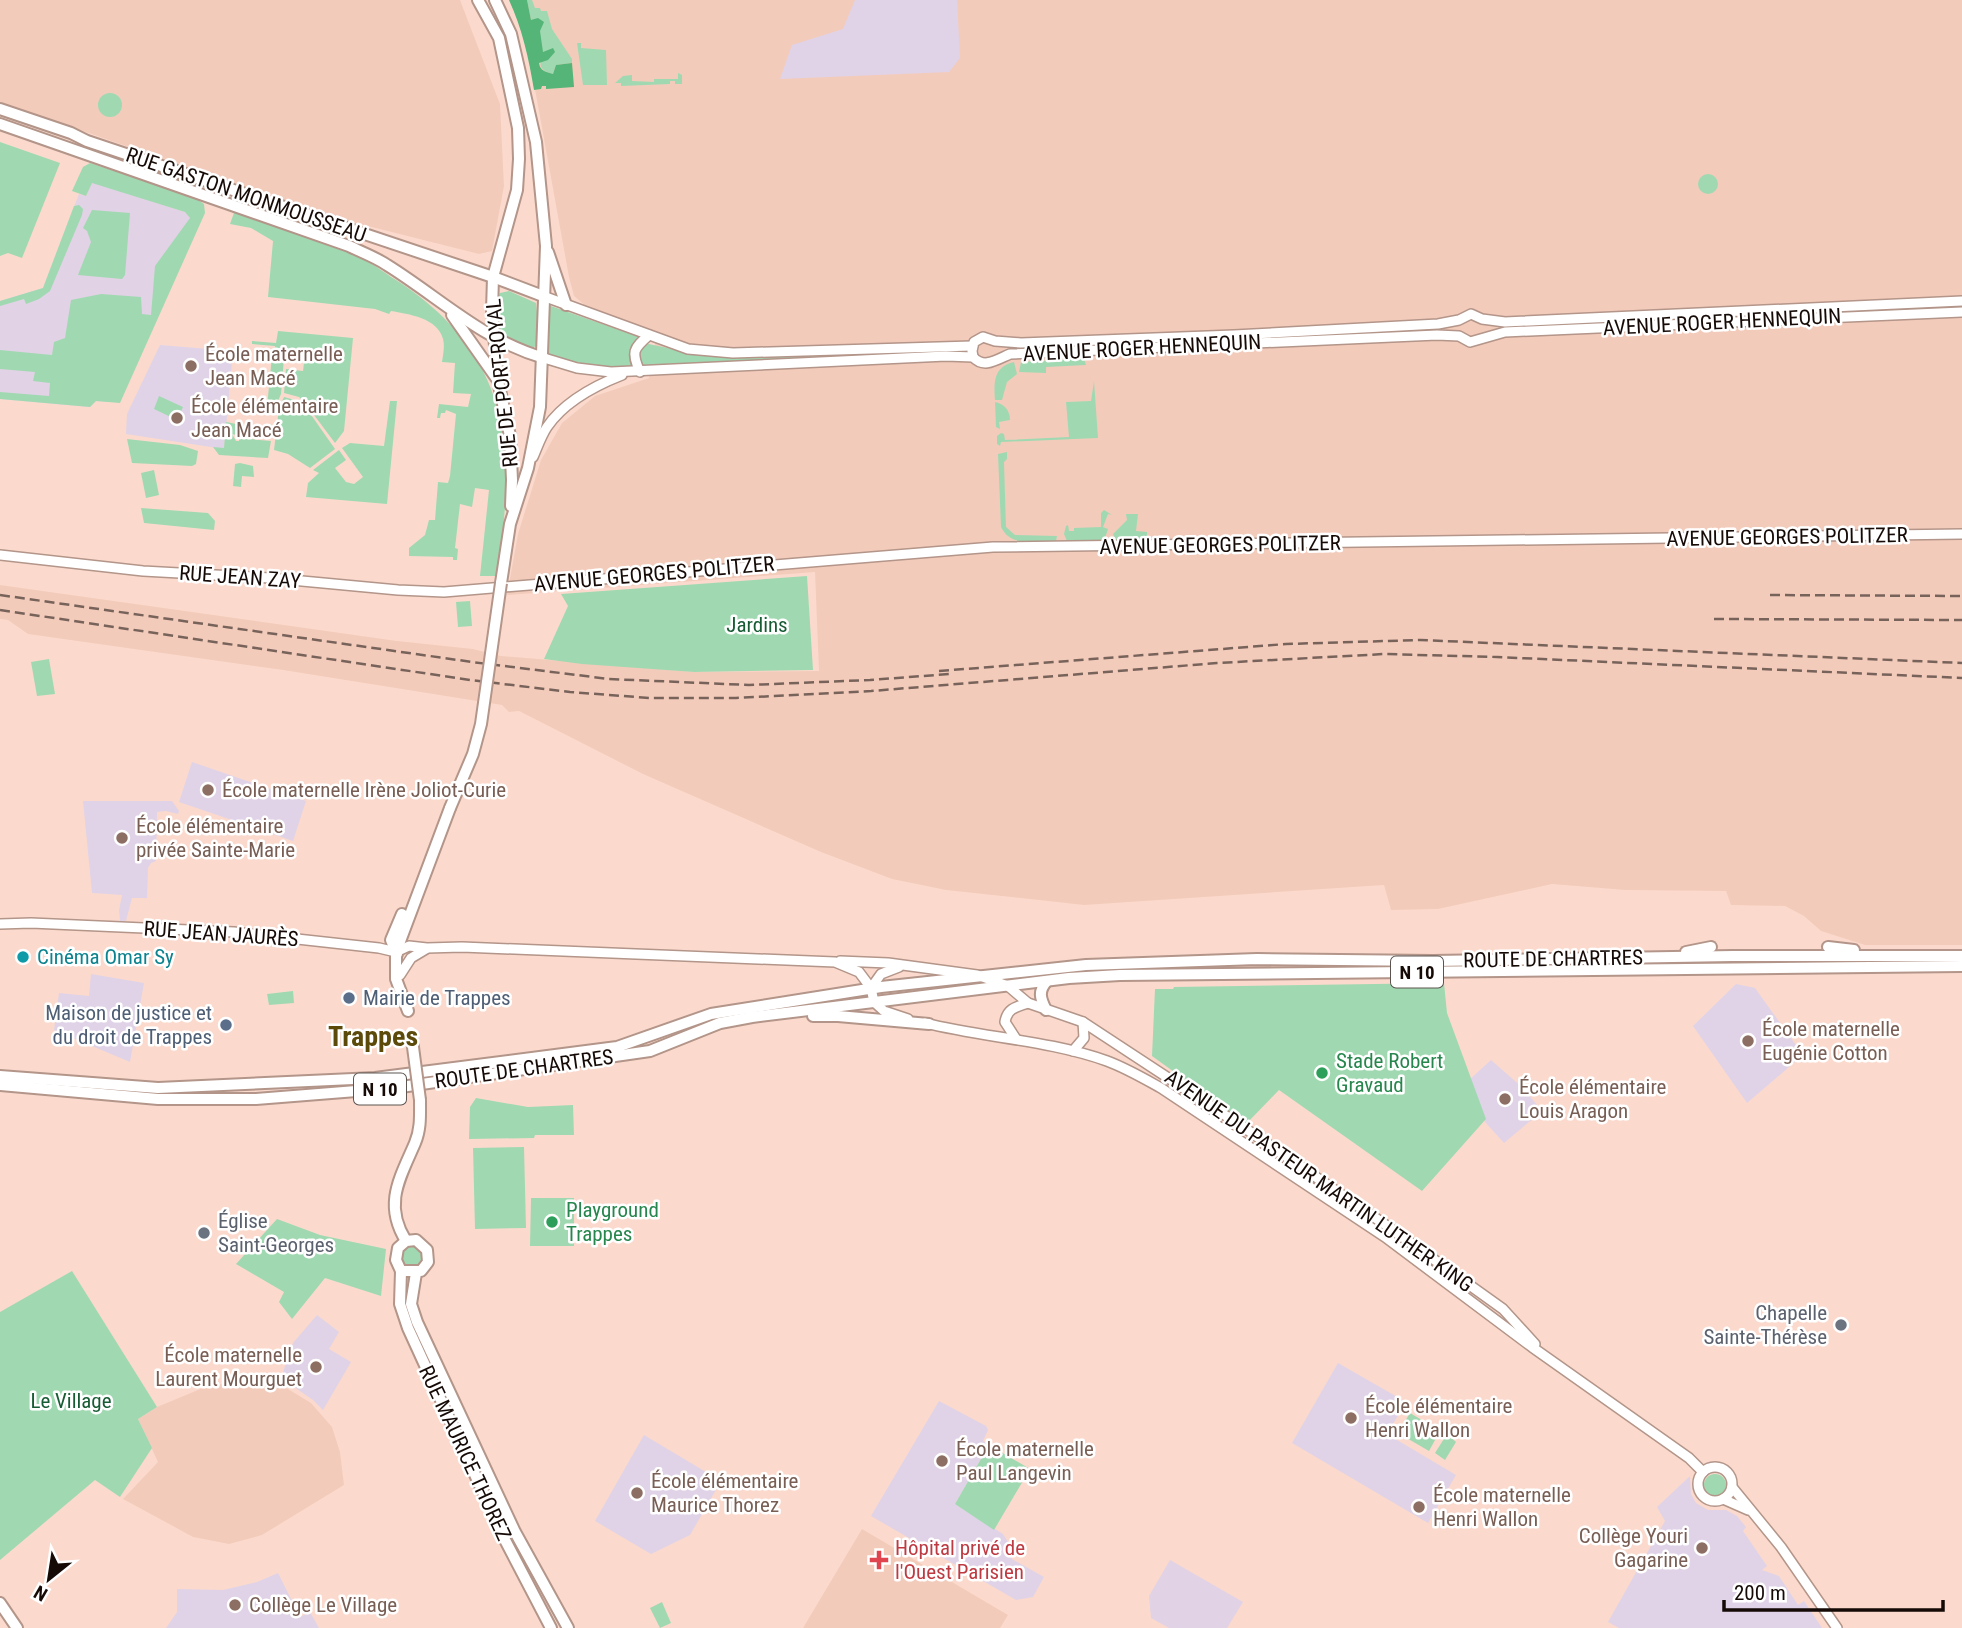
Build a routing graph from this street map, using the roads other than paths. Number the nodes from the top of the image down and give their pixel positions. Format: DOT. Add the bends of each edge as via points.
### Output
graph roads {
  1 [pos="478,0"];
  2 [pos="495,0"];
  3 [pos="0,109"];
  4 [pos="0,124"];
  5 [pos="546,246"];
  6 [pos="493,277"];
  7 [pos="543,296"];
  8 [pos="1962,301"];
  9 [pos="566,305"];
  10 [pos="446,307"];
  11 [pos="1962,312"];
  12 [pos="1482,319"];
  13 [pos="1460,320"];
  14 [pos="649,335"];
  15 [pos="1459,336"];
  16 [pos="1482,337"];
  17 [pos="494,339"];
  18 [pos="996,341"];
  19 [pos="972,351"];
  20 [pos="544,358"];
  21 [pos="994,361"];
  22 [pos="635,372"];
  23 [pos="498,381"];
  24 [pos="528,468"];
  25 [pos="510,524"];
  26 [pos="1962,534"];
  27 [pos="0,555"];
  28 [pos="480,587"];
  29 [pos="0,923"];
  30 [pos="1711,947"];
  31 [pos="1828,947"];
  32 [pos="427,948"];
  33 [pos="396,952"];
  34 [pos="1880,956"];
  35 [pos="1962,956"];
  36 [pos="1655,958"];
  37 [pos="835,962"];
  38 [pos="904,965"];
  39 [pos="1962,966"];
  40 [pos="400,975"];
  41 [pos="977,975"];
  42 [pos="1047,981"];
  43 [pos="1008,986"];
  44 [pos="871,989"];
  45 [pos="874,1002"];
  46 [pos="1028,1003"];
  47 [pos="1046,1010"];
  48 [pos="408,1011"];
  49 [pos="752,1017"];
  50 [pos="1083,1023"];
  51 [pos="929,1024"];
  52 [pos="1016,1039"];
  53 [pos="1073,1051"];
  54 [pos="0,1076"];
  55 [pos="0,1085"];
  56 [pos="406,1241"];
  57 [pos="401,1271"];
  58 [pos="416,1273"];
  59 [pos="1544,1353"];
  60 [pos="1703,1472"];
  61 [pos="1732,1487"];
  62 [pos="1723,1499"];
  63 [pos="1749,1511"];
  64 [pos="0,1604"];
  65 [pos="17,1628"];
  66 [pos="551,1628"];
  67 [pos="568,1628"];
  68 [pos="1837,1628"];
  1 -- 6 [label="main road, RUE DE PORT-ROYAL" via="499,38 518,128 517,190"];
  2 -- 5 [label="main road, RUE DE PORT-ROYAL" via="511,34 536,142"];
  3 -- 6 [label="main road, RUE GASTON MONMOUSSEAU"];
  4 -- 10 [label="main road, RUE GASTON MONMOUSSEAU" via="349,246 386,264"];
  5 -- 7 [label="main road, RUE DE PORT-ROYAL"];
  5 -- 9 [label="main road"];
  6 -- 7 [label="main road, RUE GASTON MONMOUSSEAU"];
  6 -- 17 [label="main road, RUE DE PORT-ROYAL"];
  7 -- 9 [label="street, AVENUE ROGER HENNEQUIN"];
  7 -- 20 [label="main road, RUE DE PORT-ROYAL"];
  8 -- 12 [label="street, AVENUE ROGER HENNEQUIN" via="1505,322"];
  9 -- 14 [label="street, AVENUE ROGER HENNEQUIN"];
  10 -- 17 [label="main road, RUE GASTON MONMOUSSEAU"];
  10 -- 23 [label="main road"];
  11 -- 16 [label="street, AVENUE ROGER HENNEQUIN" via="1518,331"];
  12 -- 13 [label="street, AVENUE ROGER HENNEQUIN" via="1471,314"];
  12 -- 16 [label="street" via="1486,328"];
  13 -- 15 [label="street"];
  13 -- 18 [label="street, AVENUE ROGER HENNEQUIN" via="1234,335"];
  14 -- 19 [label="street, AVENUE ROGER HENNEQUIN" via="688,349 733,353"];
  14 -- 22 [label="street" via="636,346"];
  15 -- 16 [label="street, AVENUE ROGER HENNEQUIN" via="1471,342"];
  15 -- 21 [label="street, AVENUE ROGER HENNEQUIN" via="1010,355"];
  17 -- 20 [label="main road, RUE GASTON MONMOUSSEAU"];
  17 -- 23 [label="main road, RUE DE PORT-ROYAL"];
  18 -- 19 [label="street, AVENUE ROGER HENNEQUIN" via="977,339"];
  18 -- 21 [label="street, AVENUE ROGER HENNEQUIN" via="999,350"];
  19 -- 21 [label="street, AVENUE ROGER HENNEQUIN" via="980,363"];
  19 -- 22 [label="street, AVENUE ROGER HENNEQUIN"];
  20 -- 22 [label="street" via="577,368"];
  20 -- 24 [label="main road, RUE DE PORT-ROYAL"];
  22 -- 24 [label="street" via="576,398 547,427"];
  23 -- 25 [label="main road, RUE DE PORT-ROYAL" via="510,436"];
  24 -- 25 [label="main road, RUE DE PORT-ROYAL"];
  25 -- 33 [label="main road, RUE DE PORT-ROYAL, bridge" via="481,724 473,754 391,940"];
  26 -- 28 [label="street, AVENUE GEORGES POLITZER" via="993,547"];
  27 -- 28 [label="street, RUE JEAN ZAY" via="409,591"];
  29 -- 33 [label="street, RUE JEAN JAURÈS" via="234,932"];
  30 -- 36 [label="main road"];
  31 -- 34 [label="main road"];
  32 -- 33 [label="street, RUE JEAN JAURÈS" via="409,946"];
  32 -- 37 [label="street, RUE JEAN JAURÈS"];
  32 -- 40 [label="street" via="411,958"];
  33 -- 40 [label="main road, RUE DE PORT-ROYAL"];
  33 -- 48 [label="main road, RUE DE PORT-ROYAL" via="396,979"];
  34 -- 35 [label="main road, ROUTE DE CHARTRES / N 10"];
  34 -- 36 [label="main road, ROUTE DE CHARTRES / N 10"];
  36 -- 41 [label="main road, ROUTE DE CHARTRES / N 10" via="1257,959 1086,965"];
  37 -- 38 [label="street, RUE JEAN JAURÈS"];
  37 -- 44 [label="street" via="859,972"];
  38 -- 41 [label="street, RUE JEAN JAURÈS"];
  38 -- 44 [label="street" via="881,974"];
  39 -- 42 [label="main road, ROUTE DE CHARTRES / N 10" via="1161,974"];
  40 -- 48 [label="main road, RUE DE PORT-ROYAL"];
  41 -- 43 [label="street, ROUTE DE CHARTRES"];
  41 -- 44 [label="main road, ROUTE DE CHARTRES / N 10"];
  42 -- 43 [label="main road, ROUTE DE CHARTRES / N 10"];
  42 -- 47 [label="main road" via="1040,994"];
  43 -- 45 [label="main road, ROUTE DE CHARTRES / N 10"];
  43 -- 46 [label="street, AVENUE DU PASTEUR MARTIN LUTHER KING"];
  44 -- 45 [label="street"];
  44 -- 54 [label="main road, ROUTE DE CHARTRES / N 10" via="711,1014 617,1047 375,1078 158,1088"];
  45 -- 49 [label="main road, ROUTE DE CHARTRES / N 10"];
  45 -- 51 [label="street, AVENUE DU PASTEUR MARTIN LUTHER KING" via="889,1013"];
  46 -- 47 [label="street, AVENUE DU PASTEUR MARTIN LUTHER KING"];
  46 -- 52 [label="street" via="1006,1015 1004,1022"];
  47 -- 50 [label="street, AVENUE DU PASTEUR MARTIN LUTHER KING"];
  48 -- 56 [label="main road, bridge" via="420,1124 400,1175 396,1210"];
  49 -- 51 [label="main road" via="762,1022 838,1016"];
  49 -- 55 [label="main road, ROUTE DE CHARTRES / N 10" via="720,1023 650,1052 394,1088 256,1099 158,1099"];
  50 -- 53 [label="street" via="1084,1038"];
  50 -- 59 [label="street, AVENUE DU PASTEUR MARTIN LUTHER KING" via="1250,1130 1452,1272 1503,1309"];
  51 -- 52 [label="street, AVENUE DU PASTEUR MARTIN LUTHER KING"];
  52 -- 53 [label="street, AVENUE DU PASTEUR MARTIN LUTHER KING"];
  53 -- 59 [label="street, AVENUE DU PASTEUR MARTIN LUTHER KING" via="1122,1067 1161,1088 1385,1237"];
  56 -- 57 [label="main road" via="396,1255"];
  56 -- 58 [label="main road" via="416,1240 428,1250 426,1266"];
  57 -- 58 [label="main road"];
  57 -- 66 [label="main road, RUE MAURICE THOREZ" via="400,1304 408,1328 504,1538"];
  58 -- 67 [label="main road, RUE MAURICE THOREZ" via="411,1304 418,1322 515,1532"];
  59 -- 60 [label="street, AVENUE DU PASTEUR MARTIN LUTHER KING"];
  60 -- 61 [label="street, AVENUE DU PASTEUR MARTIN LUTHER KING" via="1724,1470"];
  60 -- 62 [label="street, AVENUE DU PASTEUR MARTIN LUTHER KING" via="1702,1494 1709,1500"];
  61 -- 62 [label="street"];
  61 -- 63 [label="street, AVENUE DU PASTEUR MARTIN LUTHER KING"];
  62 -- 63 [label="street, AVENUE DU PASTEUR MARTIN LUTHER KING"];
  63 -- 68 [label="street, AVENUE DU PASTEUR MARTIN LUTHER KING"];
  64 -- 65 [label="main road"];
}
